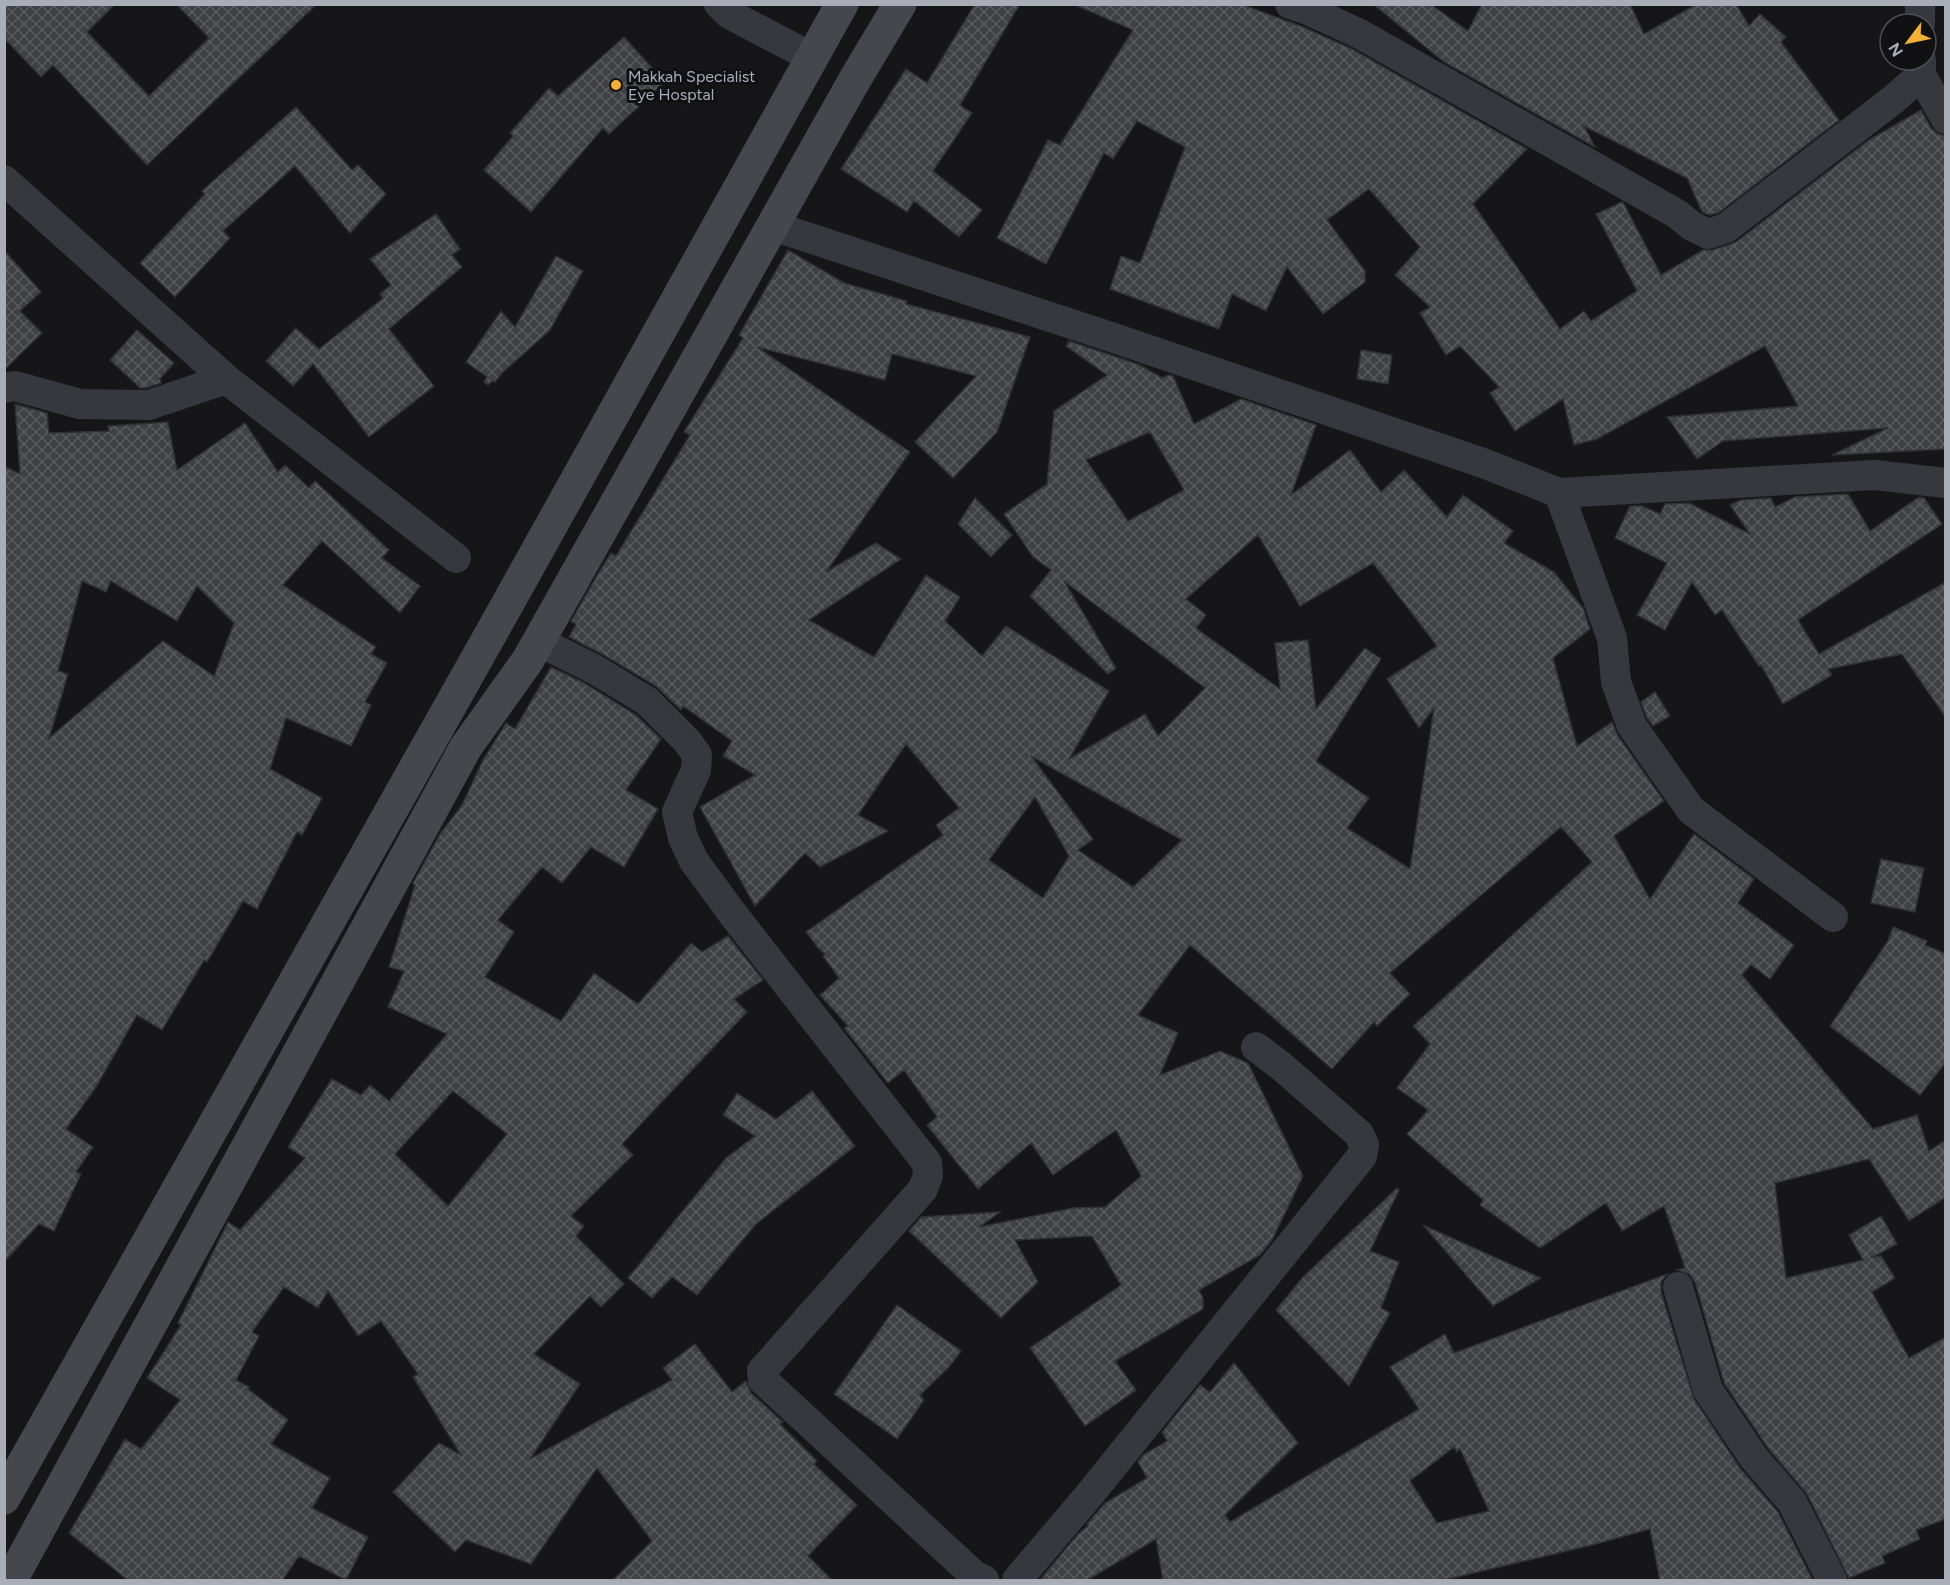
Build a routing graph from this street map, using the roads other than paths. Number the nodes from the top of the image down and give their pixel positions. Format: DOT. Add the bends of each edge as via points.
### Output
graph roads {
  1 [pos="719,4"];
  2 [pos="842,4"];
  3 [pos="900,4"];
  4 [pos="1290,4"];
  5 [pos="813,58"];
  6 [pos="1918,72"];
  7 [pos="1923,72"];
  8 [pos="1946,119"];
  9 [pos="4,180"];
  10 [pos="773,226"];
  11 [pos="226,379"];
  12 [pos="4,388"];
  13 [pos="1946,483"];
  14 [pos="1559,493"];
  15 [pos="456,558"];
  16 [pos="538,641"];
  17 [pos="1833,917"];
  18 [pos="1256,1047"];
  19 [pos="1678,1287"];
  20 [pos="4,1498"];
  21 [pos="11,1581"];
  22 [pos="984,1581"];
  23 [pos="1017,1581"];
  24 [pos="1832,1581"];
  1 -- 5 [label="street" via="729,14"];
  2 -- 5 [label="main road"];
  3 -- 10 [label="main road"];
  4 -- 6 [label="street" via="1360,34 1708,234 1726,228 1894,99"];
  5 -- 20 [label="main road"];
  7 -- 8 [label="street"];
  9 -- 11 [label="street"];
  10 -- 14 [label="street" via="1123,340 1483,463"];
  10 -- 16 [label="main road"];
  11 -- 12 [label="street" via="149,405 80,404 15,386"];
  11 -- 15 [label="street"];
  13 -- 14 [label="street" via="1874,476"];
  14 -- 17 [label="street" via="1612,638 1616,682 1632,726 1691,810"];
  16 -- 21 [label="main road" via="466,747"];
  16 -- 22 [label="street" via="647,701 687,741 697,755 696,770 676,812 694,861 927,1163 923,1189 761,1376 818,1433"];
  18 -- 23 [label="street" via="1359,1134 1364,1145 1362,1156"];
  19 -- 24 [label="street" via="1708,1390 1754,1458 1792,1502"];
}
